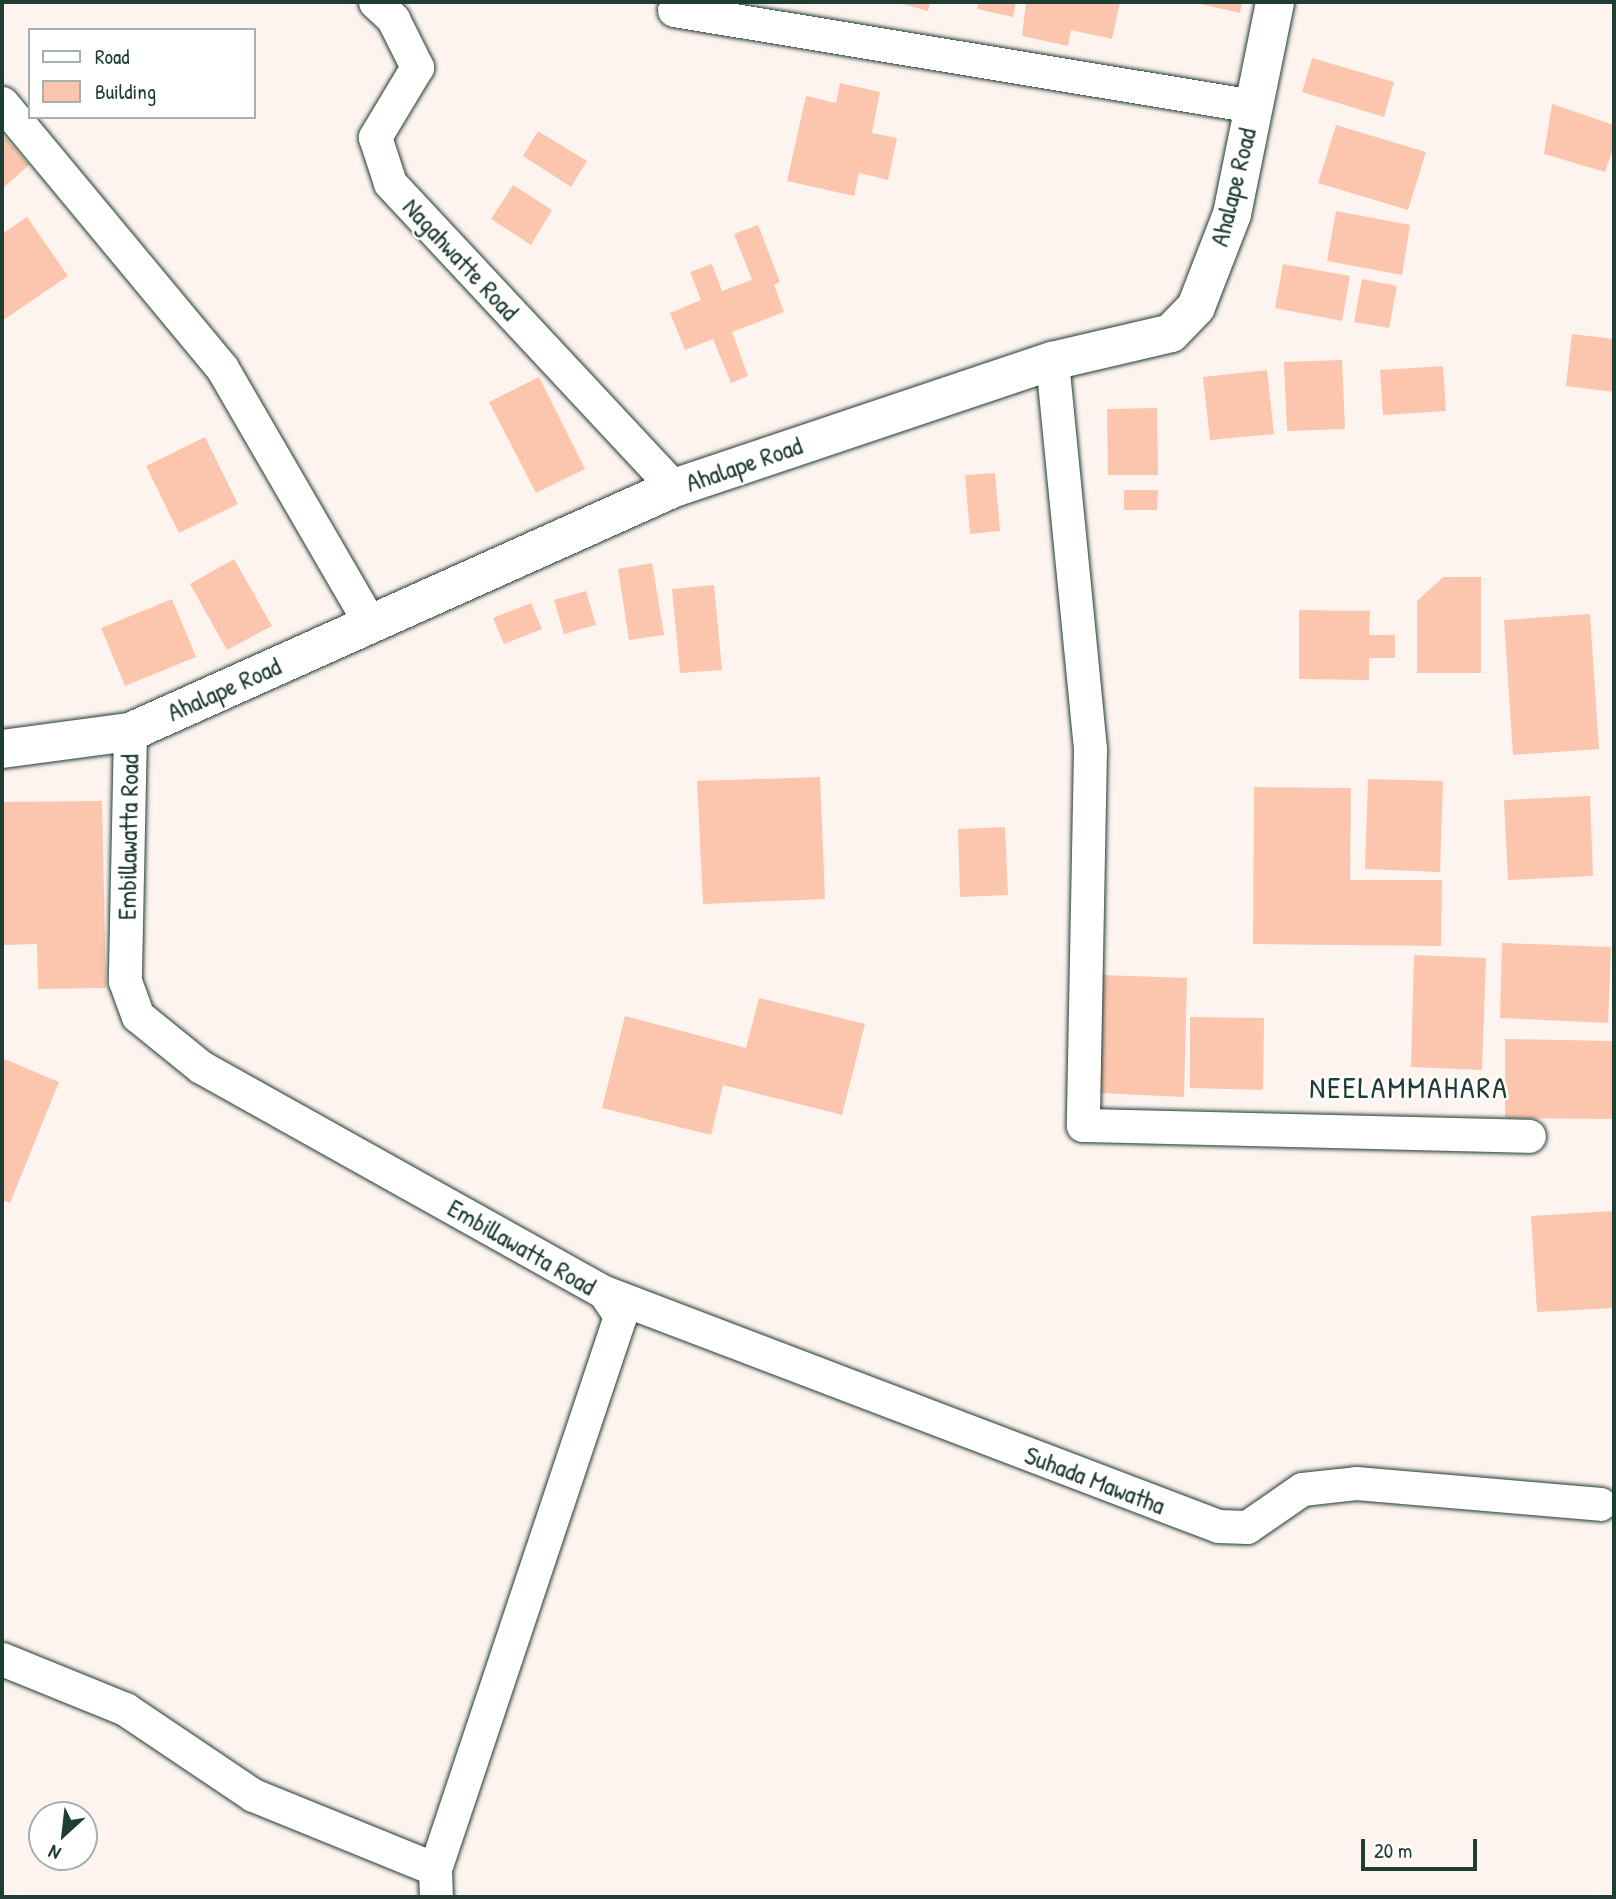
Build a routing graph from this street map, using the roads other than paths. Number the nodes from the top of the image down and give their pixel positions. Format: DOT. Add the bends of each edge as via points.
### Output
graph roads {
  1 [pos="375,2"];
  2 [pos="1275,2"];
  3 [pos="674,10"];
  4 [pos="2,103"];
  5 [pos="1253,106"];
  6 [pos="1052,360"];
  7 [pos="674,488"];
  8 [pos="370,623"];
  9 [pos="130,732"];
  10 [pos="2,748"];
  11 [pos="1529,1136"];
  12 [pos="604,1292"];
  13 [pos="1600,1504"];
  14 [pos="2,1659"];
  15 [pos="436,1883"];
  1 -- 7 [label="street, Nagahwatte Road" via="393,19 417,67 375,137 390,183"];
  2 -- 5 [label="street, Ahalape Road"];
  3 -- 5 [label="street"];
  4 -- 8 [label="street" via="222,368"];
  5 -- 6 [label="street, Ahalape Road" via="1232,214 1196,307 1171,333"];
  6 -- 7 [label="street, Ahalape Road"];
  6 -- 11 [label="street" via="1090,749 1083,1125"];
  7 -- 8 [label="street, Ahalape Road"];
  8 -- 9 [label="street, Ahalape Road"];
  9 -- 10 [label="street, Ahalape Road"];
  9 -- 12 [label="street, Embillawatta Road" via="125,981 138,1016 201,1067"];
  12 -- 13 [label="street, Suhada Mawatha" via="1218,1526 1247,1527 1302,1489 1356,1483"];
  12 -- 15 [label="street, Embillawatta Road" via="620,1316"];
  14 -- 15 [label="street" via="125,1709 253,1795"];
}
